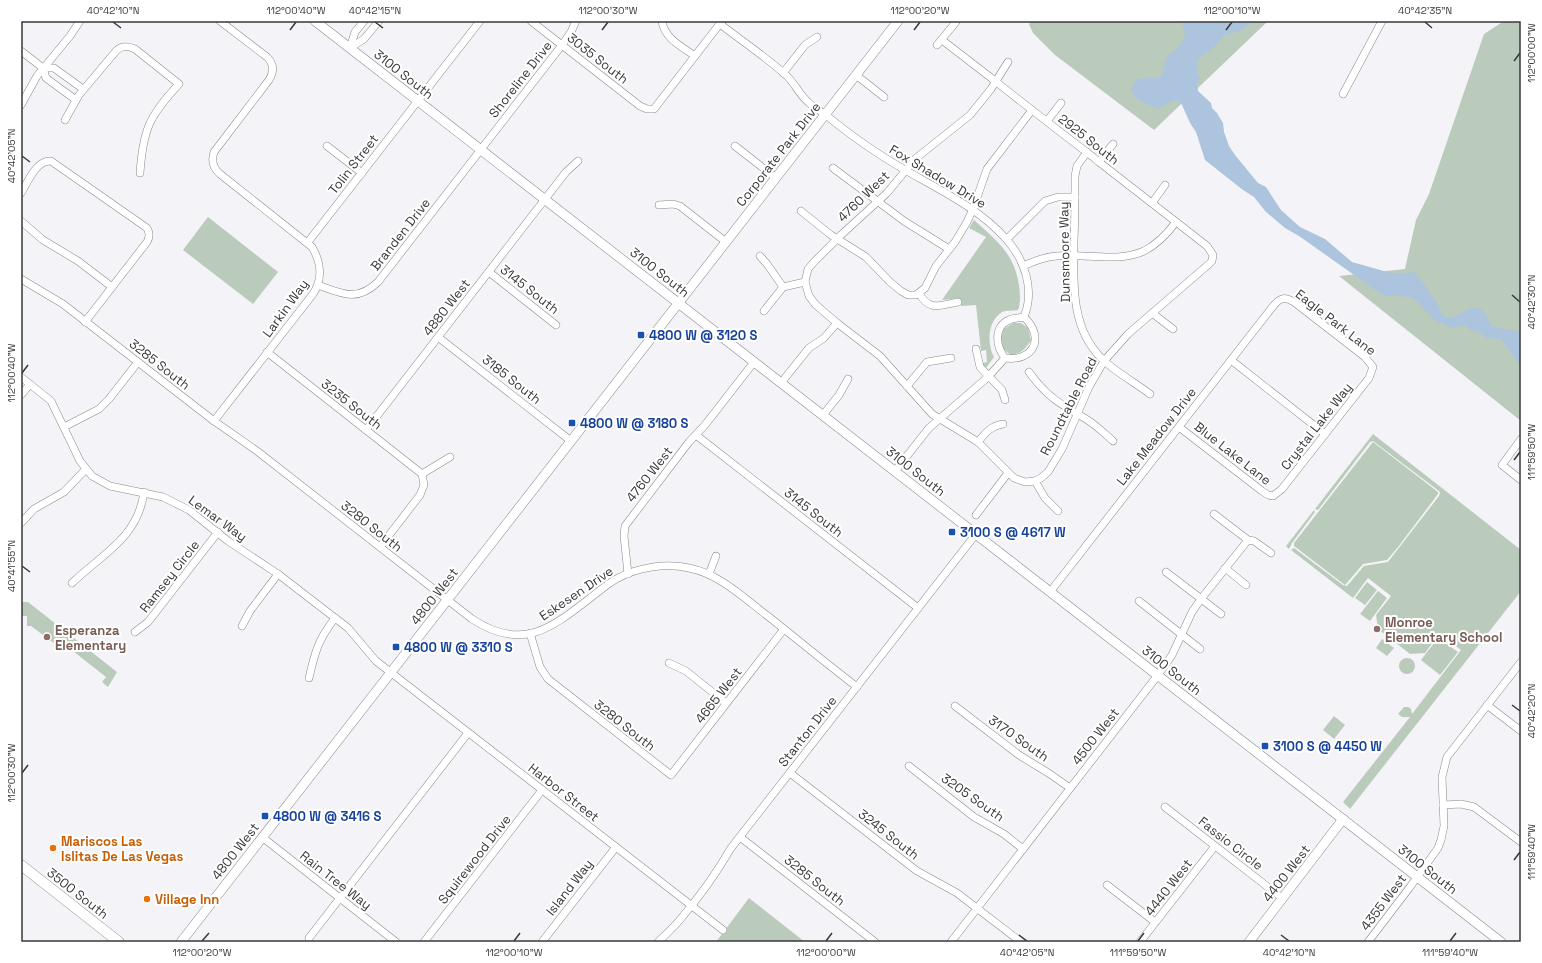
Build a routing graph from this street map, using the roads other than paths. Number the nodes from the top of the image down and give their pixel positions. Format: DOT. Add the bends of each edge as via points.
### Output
graph roads {
  1 [pos="80,21"];
  2 [pos="220,21"];
  3 [pos="315,21"];
  4 [pos="364,21"];
  5 [pos="378,21"];
  6 [pos="480,21"];
  7 [pos="531,21"];
  8 [pos="576,21"];
  9 [pos="662,21"];
  10 [pos="898,21"];
  11 [pos="1382,21"];
  12 [pos="721,22"];
  13 [pos="956,22"];
  14 [pos="818,37"];
  15 [pos="562,45"];
  16 [pos="350,48"];
  17 [pos="21,51"];
  18 [pos="695,56"];
  19 [pos="1008,62"];
  20 [pos="43,68"];
  21 [pos="783,73"];
  22 [pos="856,75"];
  23 [pos="66,76"];
  24 [pos="995,81"];
  25 [pos="58,87"];
  26 [pos="83,90"];
  27 [pos="1343,94"];
  28 [pos="884,97"];
  29 [pos="76,100"];
  30 [pos="418,101"];
  31 [pos="1061,103"];
  32 [pos="21,105"];
  33 [pos="1032,110"];
  34 [pos="825,115"];
  35 [pos="65,120"];
  36 [pos="1047,122"];
  37 [pos="1113,144"];
  38 [pos="327,146"];
  39 [pos="735,146"];
  40 [pos="481,149"];
  41 [pos="1086,152"];
  42 [pos="578,161"];
  43 [pos="1099,162"];
  44 [pos="833,168"];
  45 [pos="905,171"];
  46 [pos="140,173"];
  47 [pos="362,173"];
  48 [pos="776,178"];
  49 [pos="1165,185"];
  50 [pos="21,192"];
  51 [pos="1075,197"];
  52 [pos="545,199"];
  53 [pos="878,202"];
  54 [pos="1152,203"];
  55 [pos="659,205"];
  56 [pos="974,209"];
  57 [pos="800,210"];
  58 [pos="21,221"];
  59 [pos="1176,222"];
  60 [pos="836,239"];
  61 [pos="1007,239"];
  62 [pos="308,242"];
  63 [pos="726,242"];
  64 [pos="949,249"];
  65 [pos="760,256"];
  66 [pos="1074,256"];
  67 [pos="1212,261"];
  68 [pos="1023,266"];
  69 [pos="489,272"];
  70 [pos="21,279"];
  71 [pos="805,282"];
  72 [pos="318,285"];
  73 [pos="783,286"];
  74 [pos="112,287"];
  75 [pos="919,293"];
  76 [pos="1283,298"];
  77 [pos="958,302"];
  78 [pos="678,303"];
  79 [pos="764,311"];
  80 [pos="1152,313"];
  81 [pos="1024,317"];
  82 [pos="85,322"];
  83 [pos="837,323"];
  84 [pos="556,324"];
  85 [pos="1173,329"];
  86 [pos="438,337"];
  87 [pos="976,349"];
  88 [pos="267,352"];
  89 [pos="951,358"];
  90 [pos="1004,358"];
  91 [pos="1231,360"];
  92 [pos="1104,361"];
  93 [pos="138,362"];
  94 [pos="754,362"];
  95 [pos="1373,367"];
  96 [pos="1029,372"];
  97 [pos="21,377"];
  98 [pos="988,377"];
  99 [pos="848,379"];
  100 [pos="781,383"];
  101 [pos="30,384"];
  102 [pos="907,386"];
  103 [pos="1150,394"];
  104 [pos="21,395"];
  105 [pos="1005,400"];
  106 [pos="823,415"];
  107 [pos="1077,415"];
  108 [pos="939,418"];
  109 [pos="214,421"];
  110 [pos="1003,424"];
  111 [pos="64,426"];
  112 [pos="1179,426"];
  113 [pos="366,430"];
  114 [pos="1325,434"];
  115 [pos="696,435"];
  116 [pos="1521,439"];
  117 [pos="571,441"];
  118 [pos="1113,441"];
  119 [pos="978,442"];
  120 [pos="450,457"];
  121 [pos="86,469"];
  122 [pos="282,470"];
  123 [pos="895,471"];
  124 [pos="422,474"];
  125 [pos="1008,474"];
  126 [pos="1521,480"];
  127 [pos="1035,481"];
  128 [pos="144,492"];
  129 [pos="1273,496"];
  130 [pos="1058,511"];
  131 [pos="1214,514"];
  132 [pos="976,515"];
  133 [pos="21,523"];
  134 [pos="218,532"];
  135 [pos="976,534"];
  136 [pos="1248,540"];
  137 [pos="380,547"];
  138 [pos="1271,553"];
  139 [pos="716,556"];
  140 [pos="1225,568"];
  141 [pos="1166,572"];
  142 [pos="278,574"];
  143 [pos="628,574"];
  144 [pos="709,574"];
  145 [pos="72,583"];
  146 [pos="1246,585"];
  147 [pos="1050,592"];
  148 [pos="1201,599"];
  149 [pos="447,600"];
  150 [pos="1138,601"];
  151 [pos="918,608"];
  152 [pos="1221,614"];
  153 [pos="335,618"];
  154 [pos="242,626"];
  155 [pos="784,629"];
  156 [pos="135,632"];
  157 [pos="530,633"];
  158 [pos="1182,635"];
  159 [pos="1200,649"];
  160 [pos="1521,662"];
  161 [pos="669,663"];
  162 [pos="391,672"];
  163 [pos="1158,675"];
  164 [pos="309,678"];
  165 [pos="857,687"];
  166 [pos="726,703"];
  167 [pos="1488,705"];
  168 [pos="956,706"];
  169 [pos="1521,731"];
  170 [pos="468,733"];
  171 [pos="909,766"];
  172 [pos="790,773"];
  173 [pos="671,775"];
  174 [pos="1070,788"];
  175 [pos="542,790"];
  176 [pos="1443,805"];
  177 [pos="1165,808"];
  178 [pos="1344,820"];
  179 [pos="262,837"];
  180 [pos="740,837"];
  181 [pos="1521,842"];
  182 [pos="1215,846"];
  183 [pos="616,847"];
  184 [pos="1023,849"];
  185 [pos="21,865"];
  186 [pos="1417,877"];
  187 [pos="1106,884"];
  188 [pos="339,898"];
  189 [pos="1282,898"];
  190 [pos="691,906"];
  191 [pos="977,908"];
  192 [pos="1155,922"];
  193 [pos="723,930"];
  194 [pos="309,938"];
  195 [pos="120,942"];
  196 [pos="181,942"];
  197 [pos="396,942"];
  198 [pos="424,942"];
  199 [pos="542,942"];
  200 [pos="658,942"];
  201 [pos="875,942"];
  202 [pos="951,942"];
  203 [pos="1021,942"];
  204 [pos="1140,942"];
  205 [pos="1249,942"];
  206 [pos="1368,942"];
  207 [pos="1501,942"];
  1 -- 20 [label="street"];
  2 -- 62 [label="street, Larkin Way" via="268,57 273,70 269,80 214,152 214,166 220,174"];
  3 -- 16 [label="main road, 3100 South"];
  4 -- 16 [label="street" via="355,32"];
  5 -- 16 [label="street" via="364,39"];
  6 -- 30 [label="street, Tolin Street"];
  7 -- 15 [label="street, 3035 South"];
  8 -- 15 [label="street, Shoreline Drive"];
  9 -- 18 [label="street" via="663,29 669,36"];
  10 -- 22 [label="main road, Corporate Park Drive"];
  11 -- 27 [label="street"];
  12 -- 18 [label="street"];
  12 -- 21 [label="street, Fox Shadow Drive"];
  13 -- 24 [label="street, 2925 South" via="940,43"];
  14 -- 21 [label="street" via="805,45"];
  15 -- 18 [label="street, 3035 South" via="640,106 654,110"];
  15 -- 40 [label="street, Shoreline Drive"];
  16 -- 30 [label="main road, 3100 South"];
  17 -- 20 [label="street"];
  19 -- 24 [label="street, 4760 West"];
  20 -- 23 [label="street" via="54,68"];
  20 -- 25 [label="street" via="46,78"];
  20 -- 32 [label="street"];
  21 -- 34 [label="street, Fox Shadow Drive" via="807,101"];
  22 -- 28 [label="street"];
  22 -- 34 [label="main road, Corporate Park Drive"];
  23 -- 25 [label="street"];
  23 -- 26 [label="street"];
  24 -- 33 [label="street, 2925 South"];
  24 -- 45 [label="street, 4760 West" via="970,115 921,154"];
  25 -- 29 [label="street"];
  26 -- 29 [label="street"];
  26 -- 46 [label="street" via="116,51 124,46 135,49 179,84 162,103 148,125 142,146"];
  29 -- 35 [label="street"];
  30 -- 40 [label="main road, 3100 South"];
  30 -- 47 [label="street, Tolin Street"];
  31 -- 36 [label="street"];
  33 -- 36 [label="street, 2925 South"];
  33 -- 56 [label="street" via="987,169"];
  34 -- 45 [label="street, Fox Shadow Drive"];
  34 -- 48 [label="main road, Corporate Park Drive"];
  36 -- 41 [label="street, 2925 South"];
  37 -- 43 [label="street"];
  38 -- 47 [label="street"];
  39 -- 48 [label="street"];
  40 -- 52 [label="main road, 3100 South"];
  40 -- 72 [label="street, Branden Drive" via="378,282 361,293 346,294"];
  41 -- 43 [label="street, 2925 South"];
  41 -- 51 [label="street, Dunsmoore Way" via="1076,169"];
  42 -- 52 [label="street, 4880 West"];
  43 -- 54 [label="street, 2925 South"];
  44 -- 53 [label="street"];
  45 -- 53 [label="street, 4760 West"];
  45 -- 56 [label="street, Fox Shadow Drive"];
  47 -- 62 [label="street, Tolin Street"];
  48 -- 63 [label="main road, Corporate Park Drive"];
  49 -- 54 [label="street"];
  50 -- 74 [label="street" via="39,165 51,162 147,228 147,242"];
  51 -- 61 [label="street" via="1058,197 1045,201"];
  51 -- 66 [label="street, Dunsmoore Way"];
  52 -- 69 [label="street, 4880 West"];
  52 -- 78 [label="main road, 3100 South"];
  53 -- 60 [label="street, 4760 West"];
  53 -- 64 [label="street"];
  54 -- 59 [label="street, 2925 South"];
  55 -- 63 [label="street" via="680,206"];
  56 -- 61 [label="street, Fox Shadow Drive"];
  56 -- 64 [label="street"];
  57 -- 60 [label="street"];
  58 -- 74 [label="street" via="43,240 78,261"];
  59 -- 66 [label="street" via="1161,240 1137,253 1125,256"];
  59 -- 67 [label="street, 2925 South" via="1210,249"];
  60 -- 71 [label="street, 4760 West" via="811,266"];
  60 -- 75 [label="street" via="866,257 901,291 912,296"];
  61 -- 68 [label="street, Fox Shadow Drive"];
  62 -- 72 [label="street, Larkin Way" via="318,259"];
  63 -- 78 [label="main road, Corporate Park Drive"];
  64 -- 75 [label="street" via="936,266 925,288"];
  65 -- 73 [label="street"];
  66 -- 68 [label="street" via="1049,257"];
  66 -- 92 [label="street, Dunsmoore Way" via="1074,287 1079,318 1087,339"];
  67 -- 80 [label="street, Roundtable Road"];
  68 -- 81 [label="street, Fox Shadow Drive" via="1029,291"];
  69 -- 84 [label="street, 3145 South"];
  69 -- 86 [label="street, 4880 West"];
  70 -- 82 [label="street, 3285 South" via="58,300"];
  71 -- 73 [label="street"];
  71 -- 83 [label="street" via="811,300"];
  72 -- 88 [label="street, Larkin Way"];
  73 -- 79 [label="street"];
  74 -- 82 [label="street"];
  75 -- 77 [label="street" via="924,302 930,305"];
  76 -- 91 [label="street, Lake Meadow Drive" via="1274,305"];
  76 -- 95 [label="street, Eagle Park Lane" via="1289,298 1365,357"];
  78 -- 94 [label="main road, 3100 South"];
  78 -- 117 [label="main road, 4800 West"];
  80 -- 85 [label="street"];
  80 -- 92 [label="street, Roundtable Road" via="1122,339"];
  81 -- 90 [label="street" via="1009,320 1000,327 998,343"];
  81 -- 90 [label="street" via="1034,330 1034,346 1020,357"];
  82 -- 93 [label="street, 3285 South"];
  83 -- 100 [label="street" via="824,338 809,348"];
  83 -- 102 [label="street" via="880,356"];
  86 -- 113 [label="street, 4880 West"];
  86 -- 117 [label="street, 3185 South"];
  87 -- 98 [label="street" via="980,367"];
  88 -- 109 [label="street, Larkin Way"];
  88 -- 113 [label="street, 3235 South"];
  89 -- 102 [label="street" via="927,362"];
  90 -- 98 [label="street"];
  91 -- 112 [label="street, Lake Meadow Drive"];
  91 -- 114 [label="street"];
  92 -- 103 [label="street, Dunsmoore Way"];
  92 -- 107 [label="street, Roundtable Road"];
  93 -- 109 [label="street, 3285 South"];
  93 -- 111 [label="street" via="99,409"];
  94 -- 100 [label="main road, 3100 South"];
  94 -- 115 [label="street, 4760 West"];
  95 -- 114 [label="street, Crystal Lake Way" via="1369,378"];
  96 -- 107 [label="street" via="1050,396"];
  97 -- 101 [label="street, Lemar Way"];
  98 -- 105 [label="street" via="1002,390"];
  98 -- 108 [label="street"];
  99 -- 106 [label="street"];
  100 -- 106 [label="main road, 3100 South"];
  101 -- 104 [label="street"];
  101 -- 111 [label="street, Lemar Way" via="51,401"];
  102 -- 108 [label="street" via="932,414"];
  106 -- 123 [label="main road, 3100 South"];
  107 -- 118 [label="street" via="1093,424"];
  107 -- 127 [label="street, Roundtable Road" via="1051,467"];
  108 -- 119 [label="street"];
  108 -- 123 [label="street"];
  109 -- 122 [label="street, 3285 South"];
  110 -- 119 [label="street" via="990,429"];
  111 -- 121 [label="street, Lemar Way"];
  112 -- 129 [label="street, Blue Lake Lane" via="1262,491"];
  112 -- 147 [label="street, Lake Meadow Drive"];
  113 -- 124 [label="street, 3235 South"];
  114 -- 129 [label="street, Crystal Lake Way" via="1282,489"];
  115 -- 143 [label="street, 4760 West" via="625,526"];
  115 -- 151 [label="street, 3145 South"];
  116 -- 126 [label="street" via="1502,465"];
  117 -- 149 [label="main road, 4800 West"];
  119 -- 125 [label="street"];
  120 -- 124 [label="street"];
  121 -- 128 [label="street, Lemar Way" via="98,480 110,486"];
  121 -- 133 [label="street" via="64,492 34,510"];
  122 -- 137 [label="street, 3280 South"];
  123 -- 135 [label="main road, 3100 South"];
  124 -- 137 [label="street" via="424,485 420,495"];
  125 -- 127 [label="street" via="1020,481"];
  125 -- 132 [label="street"];
  127 -- 130 [label="street" via="1045,498"];
  128 -- 134 [label="street, Lemar Way" via="178,504"];
  128 -- 145 [label="street" via="140,513 126,534 116,546"];
  131 -- 136 [label="street"];
  134 -- 142 [label="street, Lemar Way"];
  134 -- 156 [label="street, Ramsey Circle" via="148,622"];
  135 -- 147 [label="main road, 3100 South"];
  135 -- 151 [label="street, Stanton Drive"];
  136 -- 138 [label="street" via="1254,541"];
  136 -- 140 [label="street, 4500 West"];
  137 -- 149 [label="street, 3280 South"];
  139 -- 144 [label="street"];
  140 -- 146 [label="street"];
  140 -- 148 [label="street, 4500 West"];
  141 -- 148 [label="street"];
  142 -- 153 [label="street, Lemar Way"];
  142 -- 154 [label="street"];
  143 -- 144 [label="street, Eskesen Drive" via="654,567 672,566 691,568"];
  143 -- 157 [label="street, Eskesen Drive" via="608,584 554,625"];
  144 -- 155 [label="street, Eskesen Drive"];
  147 -- 163 [label="main road, 3100 South"];
  148 -- 152 [label="street"];
  148 -- 158 [label="street, 4500 West"];
  149 -- 157 [label="street, Eskesen Drive" via="486,627 508,634"];
  149 -- 162 [label="main road, 4800 West"];
  150 -- 158 [label="street"];
  151 -- 165 [label="street, Stanton Drive"];
  153 -- 162 [label="street, Lemar Way" via="354,634 376,661"];
  153 -- 164 [label="street" via="318,644"];
  155 -- 165 [label="street, Eskesen Drive"];
  155 -- 166 [label="street, 4665 West"];
  157 -- 173 [label="street, 3280 South" via="538,661 548,679"];
  158 -- 159 [label="street"];
  158 -- 163 [label="street, 4500 West" via="1172,656"];
  160 -- 167 [label="street, 4355 West"];
  161 -- 166 [label="street" via="686,671"];
  162 -- 170 [label="street, Harbor Street"];
  162 -- 179 [label="main road, 4800 West"];
  163 -- 174 [label="street, 4500 West"];
  163 -- 178 [label="main road, 3100 South"];
  165 -- 172 [label="street, Stanton Drive"];
  166 -- 173 [label="street, 4665 West"];
  167 -- 169 [label="street"];
  167 -- 176 [label="street, 4355 West" via="1444,763"];
  168 -- 174 [label="street, 3170 South" via="1019,755"];
  170 -- 175 [label="street, Harbor Street"];
  170 -- 188 [label="street"];
  171 -- 184 [label="street, 3205 South" via="974,816"];
  172 -- 180 [label="street, Stanton Drive"];
  172 -- 191 [label="street, 3245 South" via="917,871 957,893"];
  174 -- 184 [label="street, 4500 West"];
  175 -- 183 [label="street, Harbor Street"];
  175 -- 198 [label="street, Squirewood Drive"];
  176 -- 181 [label="street" via="1461,804 1474,807"];
  176 -- 186 [label="street, 4355 West" via="1444,826 1441,840 1434,856"];
  177 -- 182 [label="street, Fassio Circle"];
  178 -- 186 [label="main road, 3100 South"];
  178 -- 189 [label="main road, 4400 West"];
  179 -- 188 [label="street, Rain Tree Way"];
  179 -- 196 [label="main road, 4800 West"];
  180 -- 190 [label="street, Stanton Drive" via="722,866"];
  180 -- 201 [label="street, 3285 South"];
  182 -- 189 [label="street, Fassio Circle"];
  182 -- 192 [label="street, 4440 West"];
  183 -- 190 [label="street, Harbor Street"];
  183 -- 199 [label="street, Island Way"];
  184 -- 191 [label="street, 4500 West"];
  185 -- 195 [label="main road, 3500 South"];
  186 -- 206 [label="street, 4355 West"];
  186 -- 207 [label="main road, 3100 South"];
  187 -- 192 [label="street"];
  188 -- 194 [label="street"];
  188 -- 197 [label="street, Rain Tree Way"];
  189 -- 205 [label="main road, 4400 West"];
  190 -- 193 [label="street, Harbor Street"];
  190 -- 200 [label="street, Stanton Drive"];
  191 -- 202 [label="street, 4500 West"];
  191 -- 203 [label="street, 3245 South"];
  192 -- 204 [label="street, 4440 West"];
}
